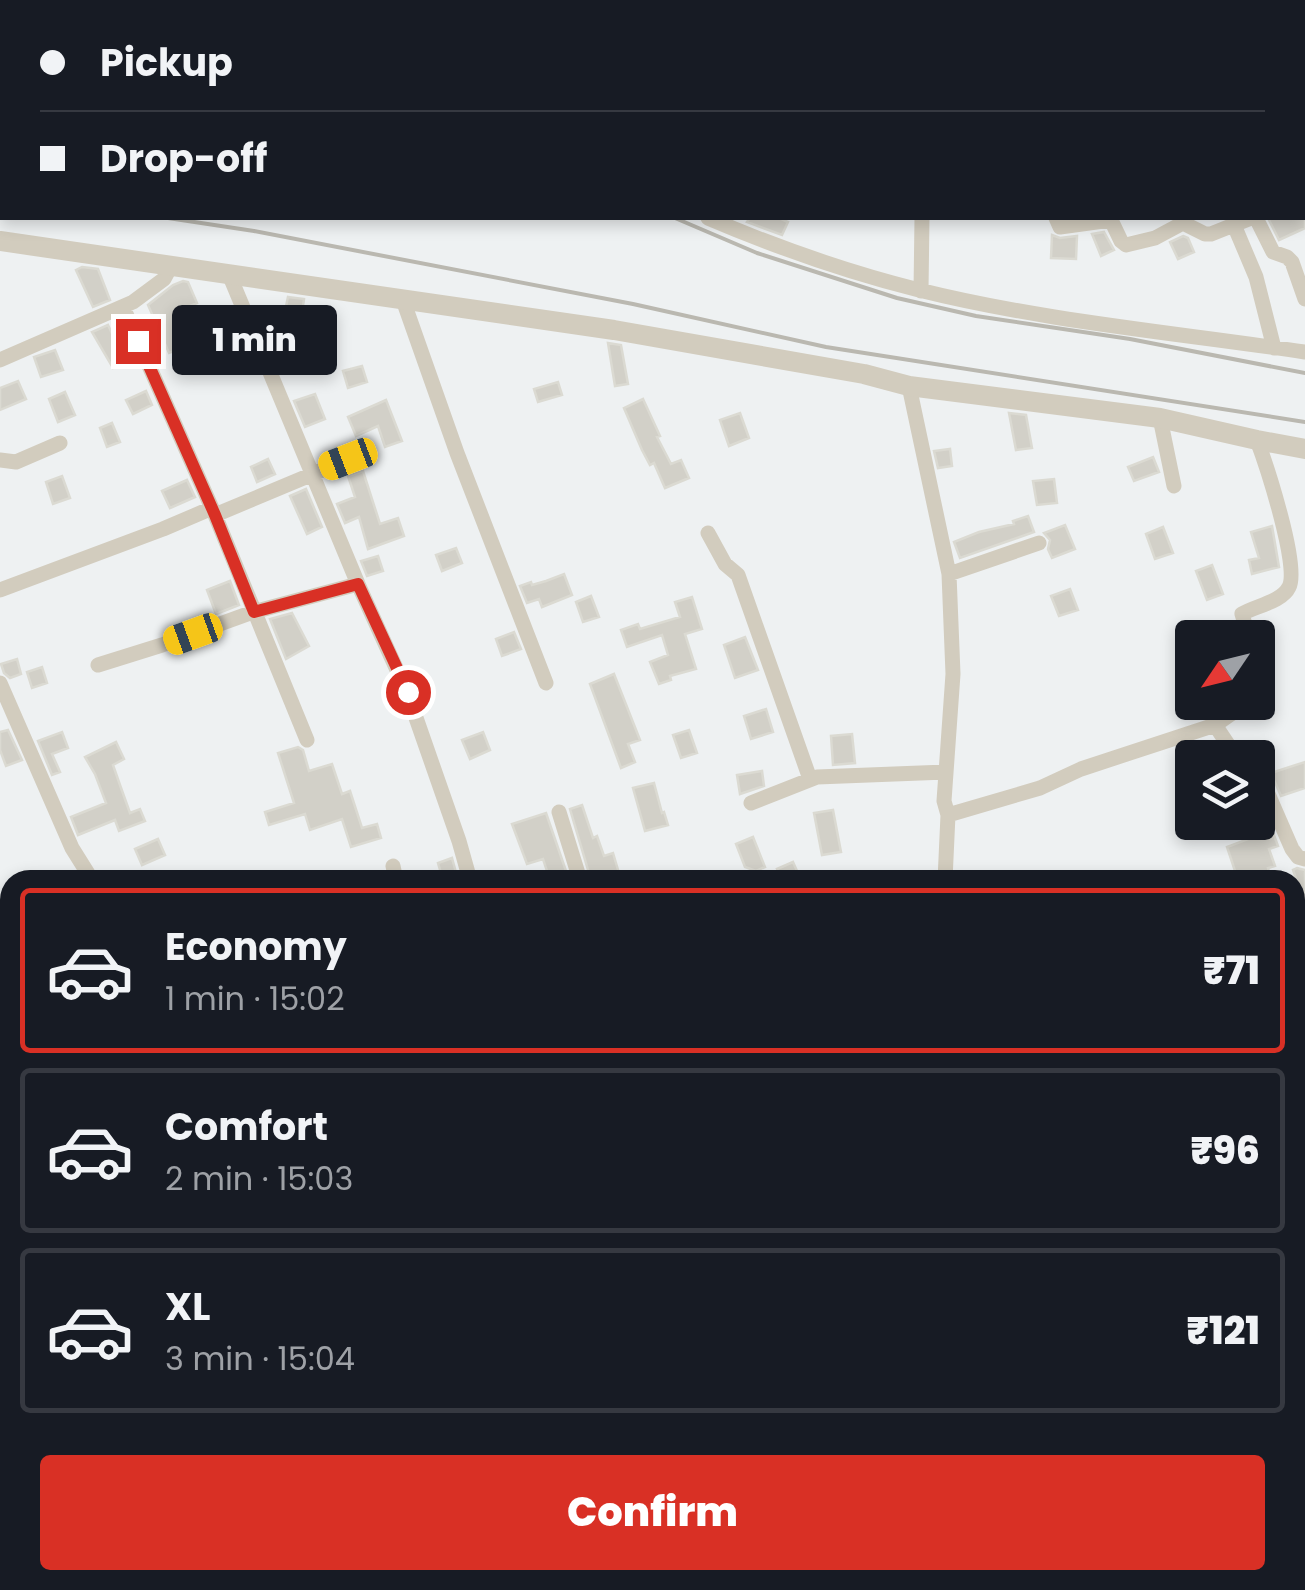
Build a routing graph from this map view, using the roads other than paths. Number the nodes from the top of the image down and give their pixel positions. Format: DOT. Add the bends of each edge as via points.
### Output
graph roads {
  1 [pos="713,220"];
  2 [pos="922,220"];
  3 [pos="1057,220"];
  4 [pos="1111,220"];
  5 [pos="1111,220"];
  6 [pos="1248,220"];
  7 [pos="1255,220"];
  8 [pos="1234,225"];
  9 [pos="0,241"];
  10 [pos="171,266"];
  11 [pos="230,274"];
  12 [pos="920,291"];
  13 [pos="1305,298"];
  14 [pos="404,300"];
  15 [pos="123,307"];
  16 [pos="1274,348"];
  17 [pos="1305,352"];
  18 [pos="0,360"];
  19 [pos="909,386"];
  20 [pos="1160,418"];
  21 [pos="1257,440"];
  22 [pos="60,443"];
  23 [pos="1305,449"];
  24 [pos="368,451"];
  25 [pos="0,460"];
  26 [pos="314,474"];
  27 [pos="1174,486"];
  28 [pos="213,512"];
  29 [pos="708,533"];
  30 [pos="1039,542"];
  31 [pos="949,574"];
  32 [pos="358,584"];
  33 [pos="0,590"];
  34 [pos="254,612"];
  35 [pos="1244,620"];
  36 [pos="98,666"];
  37 [pos="0,683"];
  38 [pos="546,683"];
  39 [pos="1222,720"];
  40 [pos="1215,725"];
  41 [pos="306,740"];
  42 [pos="1226,740"];
  43 [pos="946,772"];
  44 [pos="810,779"];
  45 [pos="751,803"];
  46 [pos="1275,810"];
  47 [pos="560,812"];
  48 [pos="948,815"];
  49 [pos="1305,859"];
  50 [pos="86,870"];
  51 [pos="467,870"];
  52 [pos="577,870"];
  53 [pos="945,870"];
  1 -- 12 [label="street"];
  2 -- 12 [label="street"];
  3 -- 4 [label="street" via="1060,227"];
  5 -- 8 [label="street" via="1126,245 1183,223 1205,234"];
  6 -- 8 [label="street"];
  7 -- 13 [label="street" via="1272,252 1292,262"];
  8 -- 16 [label="street"];
  9 -- 10 [label="street"];
  10 -- 11 [label="street"];
  10 -- 15 [label="street" via="164,279"];
  11 -- 14 [label="street"];
  11 -- 26 [label="street"];
  12 -- 16 [label="street"];
  14 -- 19 [label="street" via="614,330"];
  14 -- 38 [label="street"];
  15 -- 18 [label="street"];
  15 -- 28 [label="street"];
  16 -- 17 [label="street"];
  19 -- 20 [label="street"];
  19 -- 31 [label="street"];
  20 -- 21 [label="street"];
  20 -- 27 [label="street"];
  21 -- 23 [label="street"];
  21 -- 35 [label="street" via="1292,572 1284,594 1242,614"];
  22 -- 25 [label="street" via="16,462"];
  24 -- 26 [label="street"];
  26 -- 28 [label="street"];
  26 -- 32 [label="street"];
  28 -- 33 [label="street"];
  28 -- 34 [label="street"];
  29 -- 44 [label="street" via="738,576"];
  30 -- 31 [label="street"];
  31 -- 43 [label="street" via="953,674"];
  32 -- 34 [label="street"];
  32 -- 51 [label="street" via="408,692"];
  34 -- 36 [label="street"];
  34 -- 41 [label="street"];
  37 -- 50 [label="street"];
  39 -- 40 [label="street"];
  40 -- 42 [label="street"];
  40 -- 48 [label="street"];
  43 -- 44 [label="street"];
  43 -- 48 [label="street"];
  44 -- 45 [label="street"];
  46 -- 49 [label="street" via="1292,848"];
  47 -- 52 [label="street"];
  48 -- 53 [label="street"];
}
